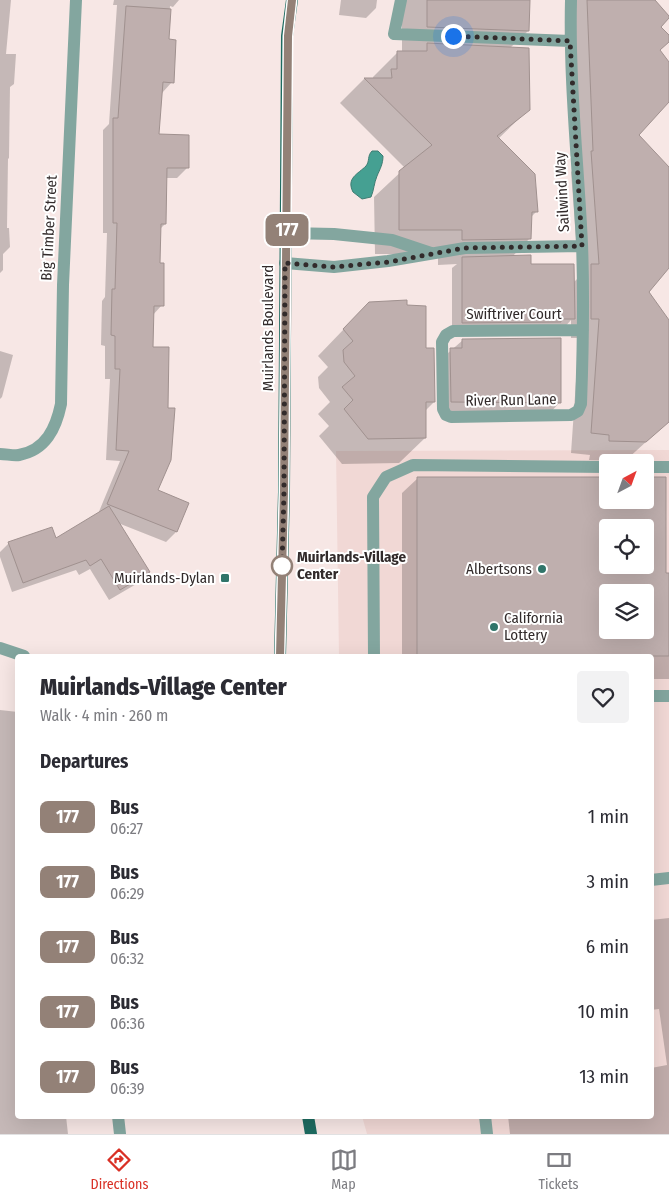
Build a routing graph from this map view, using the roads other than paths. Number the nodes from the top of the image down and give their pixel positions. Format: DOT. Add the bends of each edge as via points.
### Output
graph roads {
  1 [pos="76,0"];
  2 [pos="292,0"];
  3 [pos="401,0"];
  4 [pos="571,0"];
  5 [pos="570,41"];
  6 [pos="287,233"];
  7 [pos="582,246"];
  8 [pos="434,253"];
  9 [pos="285,263"];
  10 [pos="583,330"];
  11 [pos="578,411"];
  12 [pos="446,414"];
  13 [pos="0,454"];
  14 [pos="599,467"];
  15 [pos="654,467"];
  16 [pos="669,467"];
  17 [pos="0,648"];
  18 [pos="18,654"];
  19 [pos="280,654"];
  20 [pos="374,654"];
  21 [pos="654,696"];
  22 [pos="669,696"];
  23 [pos="669,878"];
  24 [pos="654,880"];
  25 [pos="118,1119"];
  26 [pos="308,1119"];
  27 [pos="485,1119"];
  28 [pos="120,1134"];
  29 [pos="311,1134"];
  30 [pos="487,1134"];
  1 -- 13 [label="street, Big Timber Street" via="61,404 57,422 48,438 35,450 18,456"];
  2 -- 6 [label="main road, Muirlands Boulevard" via="288,36"];
  3 -- 5 [label="street" via="394,34"];
  4 -- 5 [label="street, Sailwind Way"];
  5 -- 7 [label="street, Sailwind Way"];
  6 -- 8 [label="street" via="392,240"];
  6 -- 9 [label="main road, Muirlands Boulevard"];
  7 -- 8 [label="street" via="465,248"];
  7 -- 10 [label="street, Sailwind Way"];
  8 -- 9 [label="street" via="388,262 334,267"];
  9 -- 19 [label="main road, Muirlands Boulevard"];
  10 -- 11 [label="street, Sailwind Way" via="581,404"];
  10 -- 12 [label="street, Swiftriver Court" via="453,330 442,342 443,409"];
  11 -- 12 [label="street, River Run Lane" via="571,415 451,417"];
  14 -- 20 [label="street" via="413,465 386,478 373,497"];
  15 -- 16 [label="street"];
  17 -- 18 [label="street"];
  21 -- 22 [label="street"];
  23 -- 24 [label="street"];
  25 -- 28 [label="street"];
  26 -- 29 [label="main road"];
  27 -- 30 [label="street"];
}
